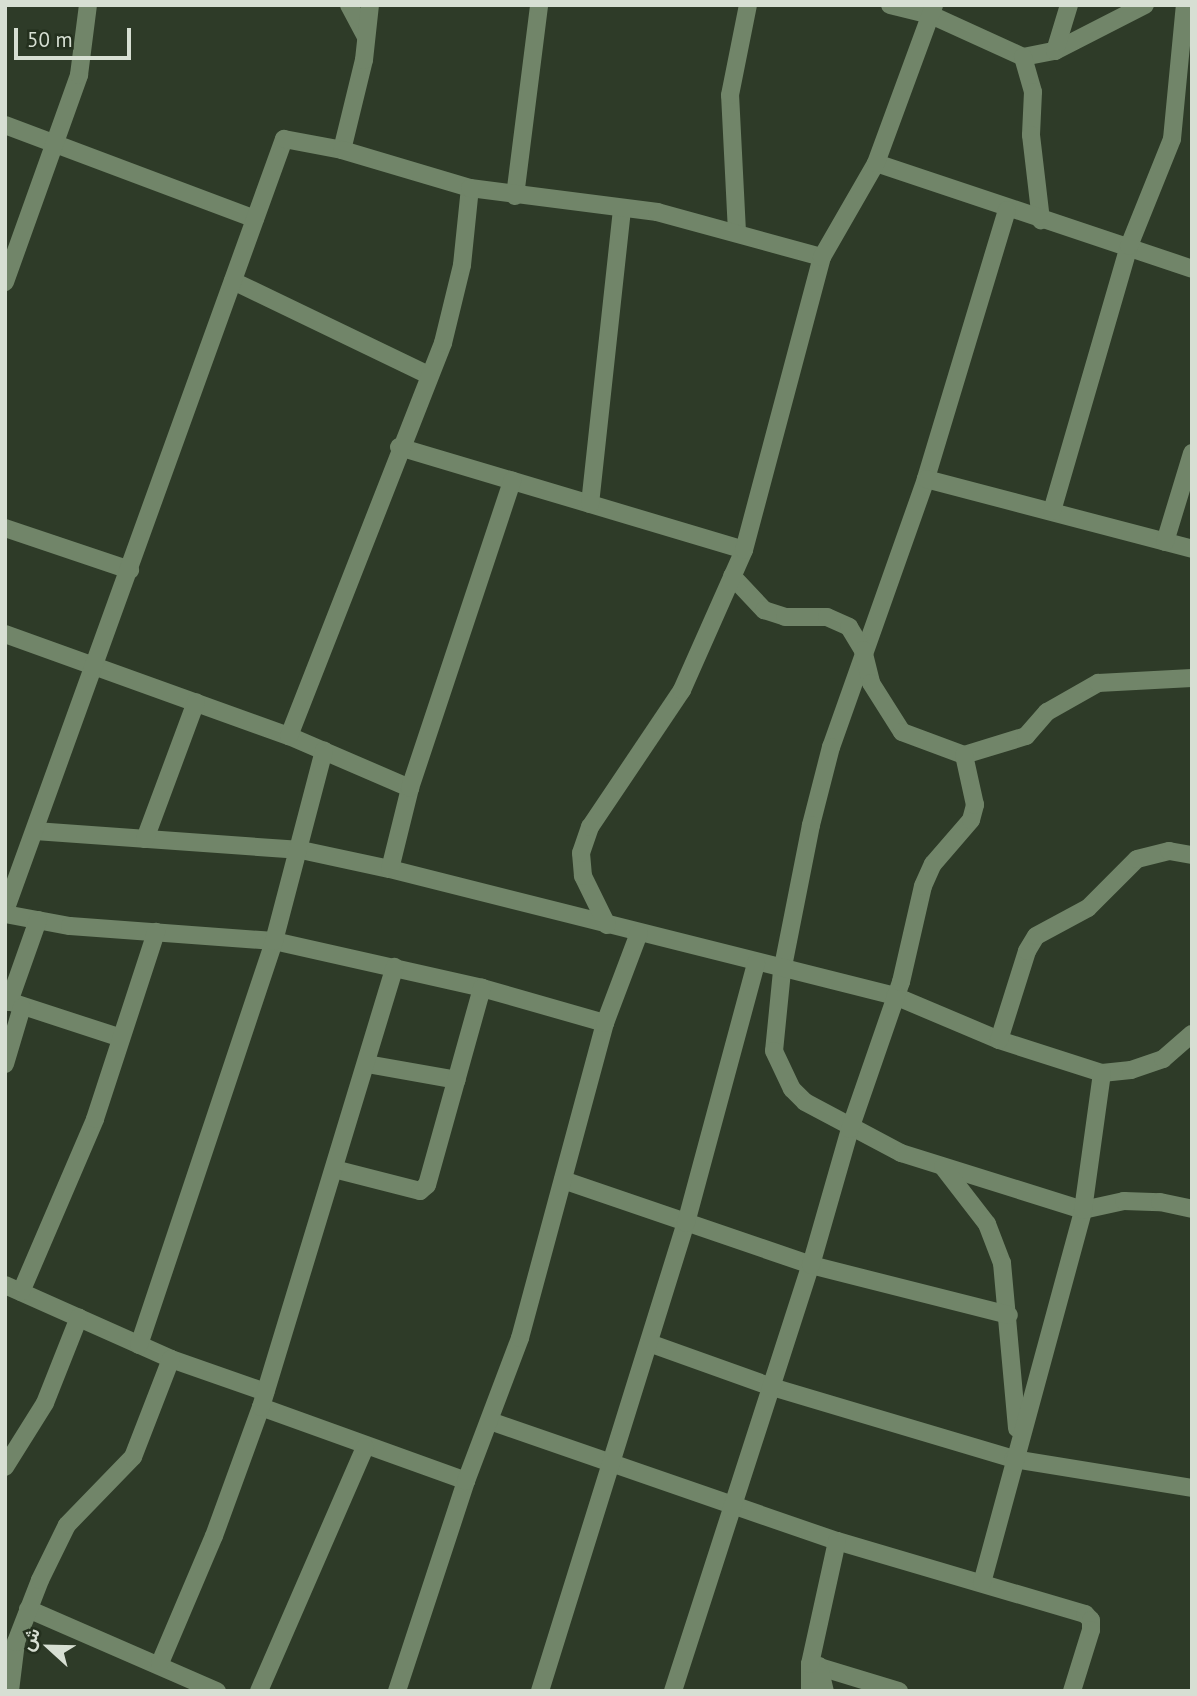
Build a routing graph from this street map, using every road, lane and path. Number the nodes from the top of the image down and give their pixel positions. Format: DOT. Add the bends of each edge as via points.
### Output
graph roads {
  1 [pos="88,5"];
  2 [pos="349,5"];
  3 [pos="370,5"];
  4 [pos="539,5"];
  5 [pos="748,5"];
  6 [pos="890,5"];
  7 [pos="1069,5"];
  8 [pos="1145,5"];
  9 [pos="1185,5"];
  10 [pos="933,10"];
  11 [pos="366,37"];
  12 [pos="1055,51"];
  13 [pos="1023,57"];
  14 [pos="5,125"];
  15 [pos="55,145"];
  16 [pos="342,150"];
  17 [pos="876,163"];
  18 [pos="470,188"];
  19 [pos="515,196"];
  20 [pos="1007,210"];
  21 [pos="622,211"];
  22 [pos="256,219"];
  23 [pos="1041,220"];
  24 [pos="737,232"];
  25 [pos="1129,246"];
  26 [pos="822,257"];
  27 [pos="1192,269"];
  28 [pos="233,281"];
  29 [pos="5,282"];
  30 [pos="428,375"];
  31 [pos="399,447"];
  32 [pos="1192,453"];
  33 [pos="926,479"];
  34 [pos="512,481"];
  35 [pos="590,504"];
  36 [pos="1052,511"];
  37 [pos="5,528"];
  38 [pos="1165,542"];
  39 [pos="1192,549"];
  40 [pos="744,550"];
  41 [pos="130,570"];
  42 [pos="732,576"];
  43 [pos="5,634"];
  44 [pos="863,649"];
  45 [pos="95,666"];
  46 [pos="1192,678"];
  47 [pos="196,702"];
  48 [pos="289,736"];
  49 [pos="324,750"];
  50 [pos="964,755"];
  51 [pos="410,788"];
  52 [pos="34,831"];
  53 [pos="145,839"];
  54 [pos="301,850"];
  55 [pos="1192,855"];
  56 [pos="390,869"];
  57 [pos="5,913"];
  58 [pos="38,920"];
  59 [pos="607,925"];
  60 [pos="156,932"];
  61 [pos="639,933"];
  62 [pos="274,940"];
  63 [pos="756,963"];
  64 [pos="395,967"];
  65 [pos="782,971"];
  66 [pos="482,988"];
  67 [pos="895,996"];
  68 [pos="12,1003"];
  69 [pos="605,1023"];
  70 [pos="1192,1034"];
  71 [pos="121,1038"];
  72 [pos="999,1040"];
  73 [pos="5,1064"];
  74 [pos="367,1064"];
  75 [pos="1102,1073"];
  76 [pos="457,1080"];
  77 [pos="849,1129"];
  78 [pos="943,1167"];
  79 [pos="334,1169"];
  80 [pos="563,1180"];
  81 [pos="1192,1209"];
  82 [pos="1083,1210"];
  83 [pos="687,1223"];
  84 [pos="811,1265"];
  85 [pos="13,1289"];
  86 [pos="1010,1315"];
  87 [pos="79,1317"];
  88 [pos="649,1343"];
  89 [pos="139,1345"];
  90 [pos="171,1359"];
  91 [pos="772,1387"];
  92 [pos="263,1399"];
  93 [pos="490,1422"];
  94 [pos="1018,1440"];
  95 [pos="365,1447"];
  96 [pos="1013,1459"];
  97 [pos="612,1462"];
  98 [pos="5,1467"];
  99 [pos="466,1481"];
  100 [pos="1192,1488"];
  101 [pos="734,1505"];
  102 [pos="837,1541"];
  103 [pos="982,1583"];
  104 [pos="28,1609"];
  105 [pos="160,1663"];
  106 [pos="815,1665"];
  107 [pos="399,1690"];
  108 [pos="10,1691"];
  109 [pos="217,1691"];
  110 [pos="259,1691"];
  111 [pos="540,1691"];
  112 [pos="673,1691"];
  113 [pos="810,1691"];
  114 [pos="825,1691"];
  115 [pos="899,1691"];
  116 [pos="1072,1691"];
  1 -- 15 [label="street" via="79,75"];
  2 -- 11 [label="street"];
  3 -- 11 [label="street"];
  4 -- 19 [label="street"];
  5 -- 24 [label="street" via="730,95"];
  6 -- 10 [label="street"];
  7 -- 12 [label="street"];
  8 -- 12 [label="street"];
  9 -- 25 [label="street" via="1172,139"];
  10 -- 13 [label="street"];
  10 -- 17 [label="street"];
  11 -- 16 [label="street"];
  12 -- 13 [label="street"];
  13 -- 23 [label="street" via="1033,92 1031,135"];
  14 -- 15 [label="street"];
  15 -- 22 [label="street"];
  15 -- 29 [label="street"];
  16 -- 18 [label="street"];
  16 -- 22 [label="street" via="284,139"];
  17 -- 20 [label="street"];
  17 -- 26 [label="street"];
  18 -- 19 [label="street"];
  18 -- 30 [label="street" via="455,298"];
  19 -- 21 [label="street"];
  20 -- 23 [label="street"];
  20 -- 33 [label="street"];
  21 -- 24 [label="street" via="649,211"];
  21 -- 35 [label="street"];
  22 -- 28 [label="street"];
  23 -- 25 [label="street"];
  24 -- 26 [label="street"];
  25 -- 27 [label="street"];
  25 -- 36 [label="street"];
  26 -- 40 [label="street"];
  28 -- 30 [label="street"];
  28 -- 41 [label="street"];
  30 -- 31 [label="street"];
  31 -- 34 [label="street"];
  31 -- 48 [label="street"];
  32 -- 38 [label="street"];
  33 -- 36 [label="street"];
  33 -- 44 [label="street"];
  34 -- 35 [label="street"];
  34 -- 51 [label="street"];
  35 -- 40 [label="street"];
  36 -- 38 [label="street"];
  37 -- 41 [label="street"];
  38 -- 39 [label="street"];
  40 -- 42 [label="street"];
  41 -- 45 [label="street"];
  42 -- 44 [label="street" via="764,610 785,617 840,620"];
  42 -- 59 [label="street" via="662,725 590,827 581,853 583,876"];
  43 -- 45 [label="street"];
  44 -- 50 [label="street" via="871,683 902,732"];
  44 -- 65 [label="street" via="811,825"];
  45 -- 47 [label="street"];
  45 -- 52 [label="street"];
  46 -- 50 [label="street" via="1098,683 1047,712 1026,736"];
  47 -- 48 [label="street"];
  47 -- 53 [label="street"];
  48 -- 49 [label="street"];
  49 -- 51 [label="street"];
  49 -- 54 [label="street"];
  50 -- 67 [label="street" via="975,805 971,820 933,864 923,886"];
  51 -- 56 [label="street"];
  52 -- 53 [label="street"];
  52 -- 57 [label="street"];
  53 -- 54 [label="street"];
  54 -- 56 [label="street"];
  54 -- 62 [label="street"];
  55 -- 72 [label="street" via="1169,851 1137,859 1088,908 1036,936"];
  56 -- 59 [label="street"];
  57 -- 58 [label="street"];
  58 -- 60 [label="street"];
  58 -- 68 [label="street"];
  59 -- 61 [label="street"];
  60 -- 62 [label="street"];
  60 -- 71 [label="street"];
  61 -- 63 [label="street"];
  61 -- 69 [label="street"];
  62 -- 64 [label="street"];
  62 -- 89 [label="street"];
  63 -- 65 [label="street"];
  63 -- 83 [label="street"];
  64 -- 66 [label="street"];
  64 -- 74 [label="street"];
  65 -- 67 [label="street"];
  65 -- 77 [label="street" via="774,1039 779,1068 805,1102"];
  66 -- 69 [label="street"];
  66 -- 76 [label="street"];
  67 -- 72 [label="street"];
  67 -- 77 [label="street"];
  68 -- 71 [label="street"];
  68 -- 73 [label="street"];
  69 -- 80 [label="street"];
  70 -- 75 [label="street" via="1163,1059 1131,1070"];
  71 -- 85 [label="street" via="95,1119"];
  72 -- 75 [label="street"];
  74 -- 76 [label="street"];
  74 -- 79 [label="street"];
  75 -- 82 [label="street"];
  76 -- 79 [label="street" via="432,1174 420,1191"];
  77 -- 78 [label="street"];
  77 -- 84 [label="street"];
  78 -- 82 [label="street"];
  78 -- 86 [label="street" via="987,1224 1002,1263"];
  79 -- 92 [label="street"];
  80 -- 83 [label="street"];
  80 -- 93 [label="street" via="520,1338"];
  81 -- 82 [label="street" via="1124,1201"];
  82 -- 94 [label="street"];
  83 -- 84 [label="street"];
  83 -- 88 [label="street"];
  84 -- 86 [label="street"];
  84 -- 91 [label="street"];
  85 -- 87 [label="street"];
  86 -- 94 [label="street"];
  87 -- 89 [label="street"];
  87 -- 98 [label="street" via="45,1404"];
  88 -- 91 [label="street"];
  88 -- 97 [label="street"];
  89 -- 90 [label="street"];
  90 -- 92 [label="street"];
  90 -- 104 [label="street" via="133,1457 67,1525"];
  91 -- 96 [label="street"];
  91 -- 101 [label="street"];
  92 -- 95 [label="street"];
  92 -- 105 [label="street" via="214,1536"];
  93 -- 97 [label="street"];
  93 -- 99 [label="street"];
  94 -- 96 [label="street"];
  95 -- 99 [label="street"];
  95 -- 110 [label="street"];
  96 -- 100 [label="street"];
  96 -- 103 [label="street"];
  97 -- 101 [label="street"];
  97 -- 111 [label="street"];
  99 -- 107 [label="street"];
  101 -- 102 [label="street"];
  101 -- 112 [label="street"];
  102 -- 103 [label="street"];
  102 -- 106 [label="street"];
  103 -- 116 [label="street" via="1091,1620"];
  104 -- 105 [label="street"];
  104 -- 108 [label="street" via="16,1642"];
  105 -- 109 [label="street"];
  106 -- 113 [label="street"];
  106 -- 114 [label="street"];
  106 -- 115 [label="street"];
}
